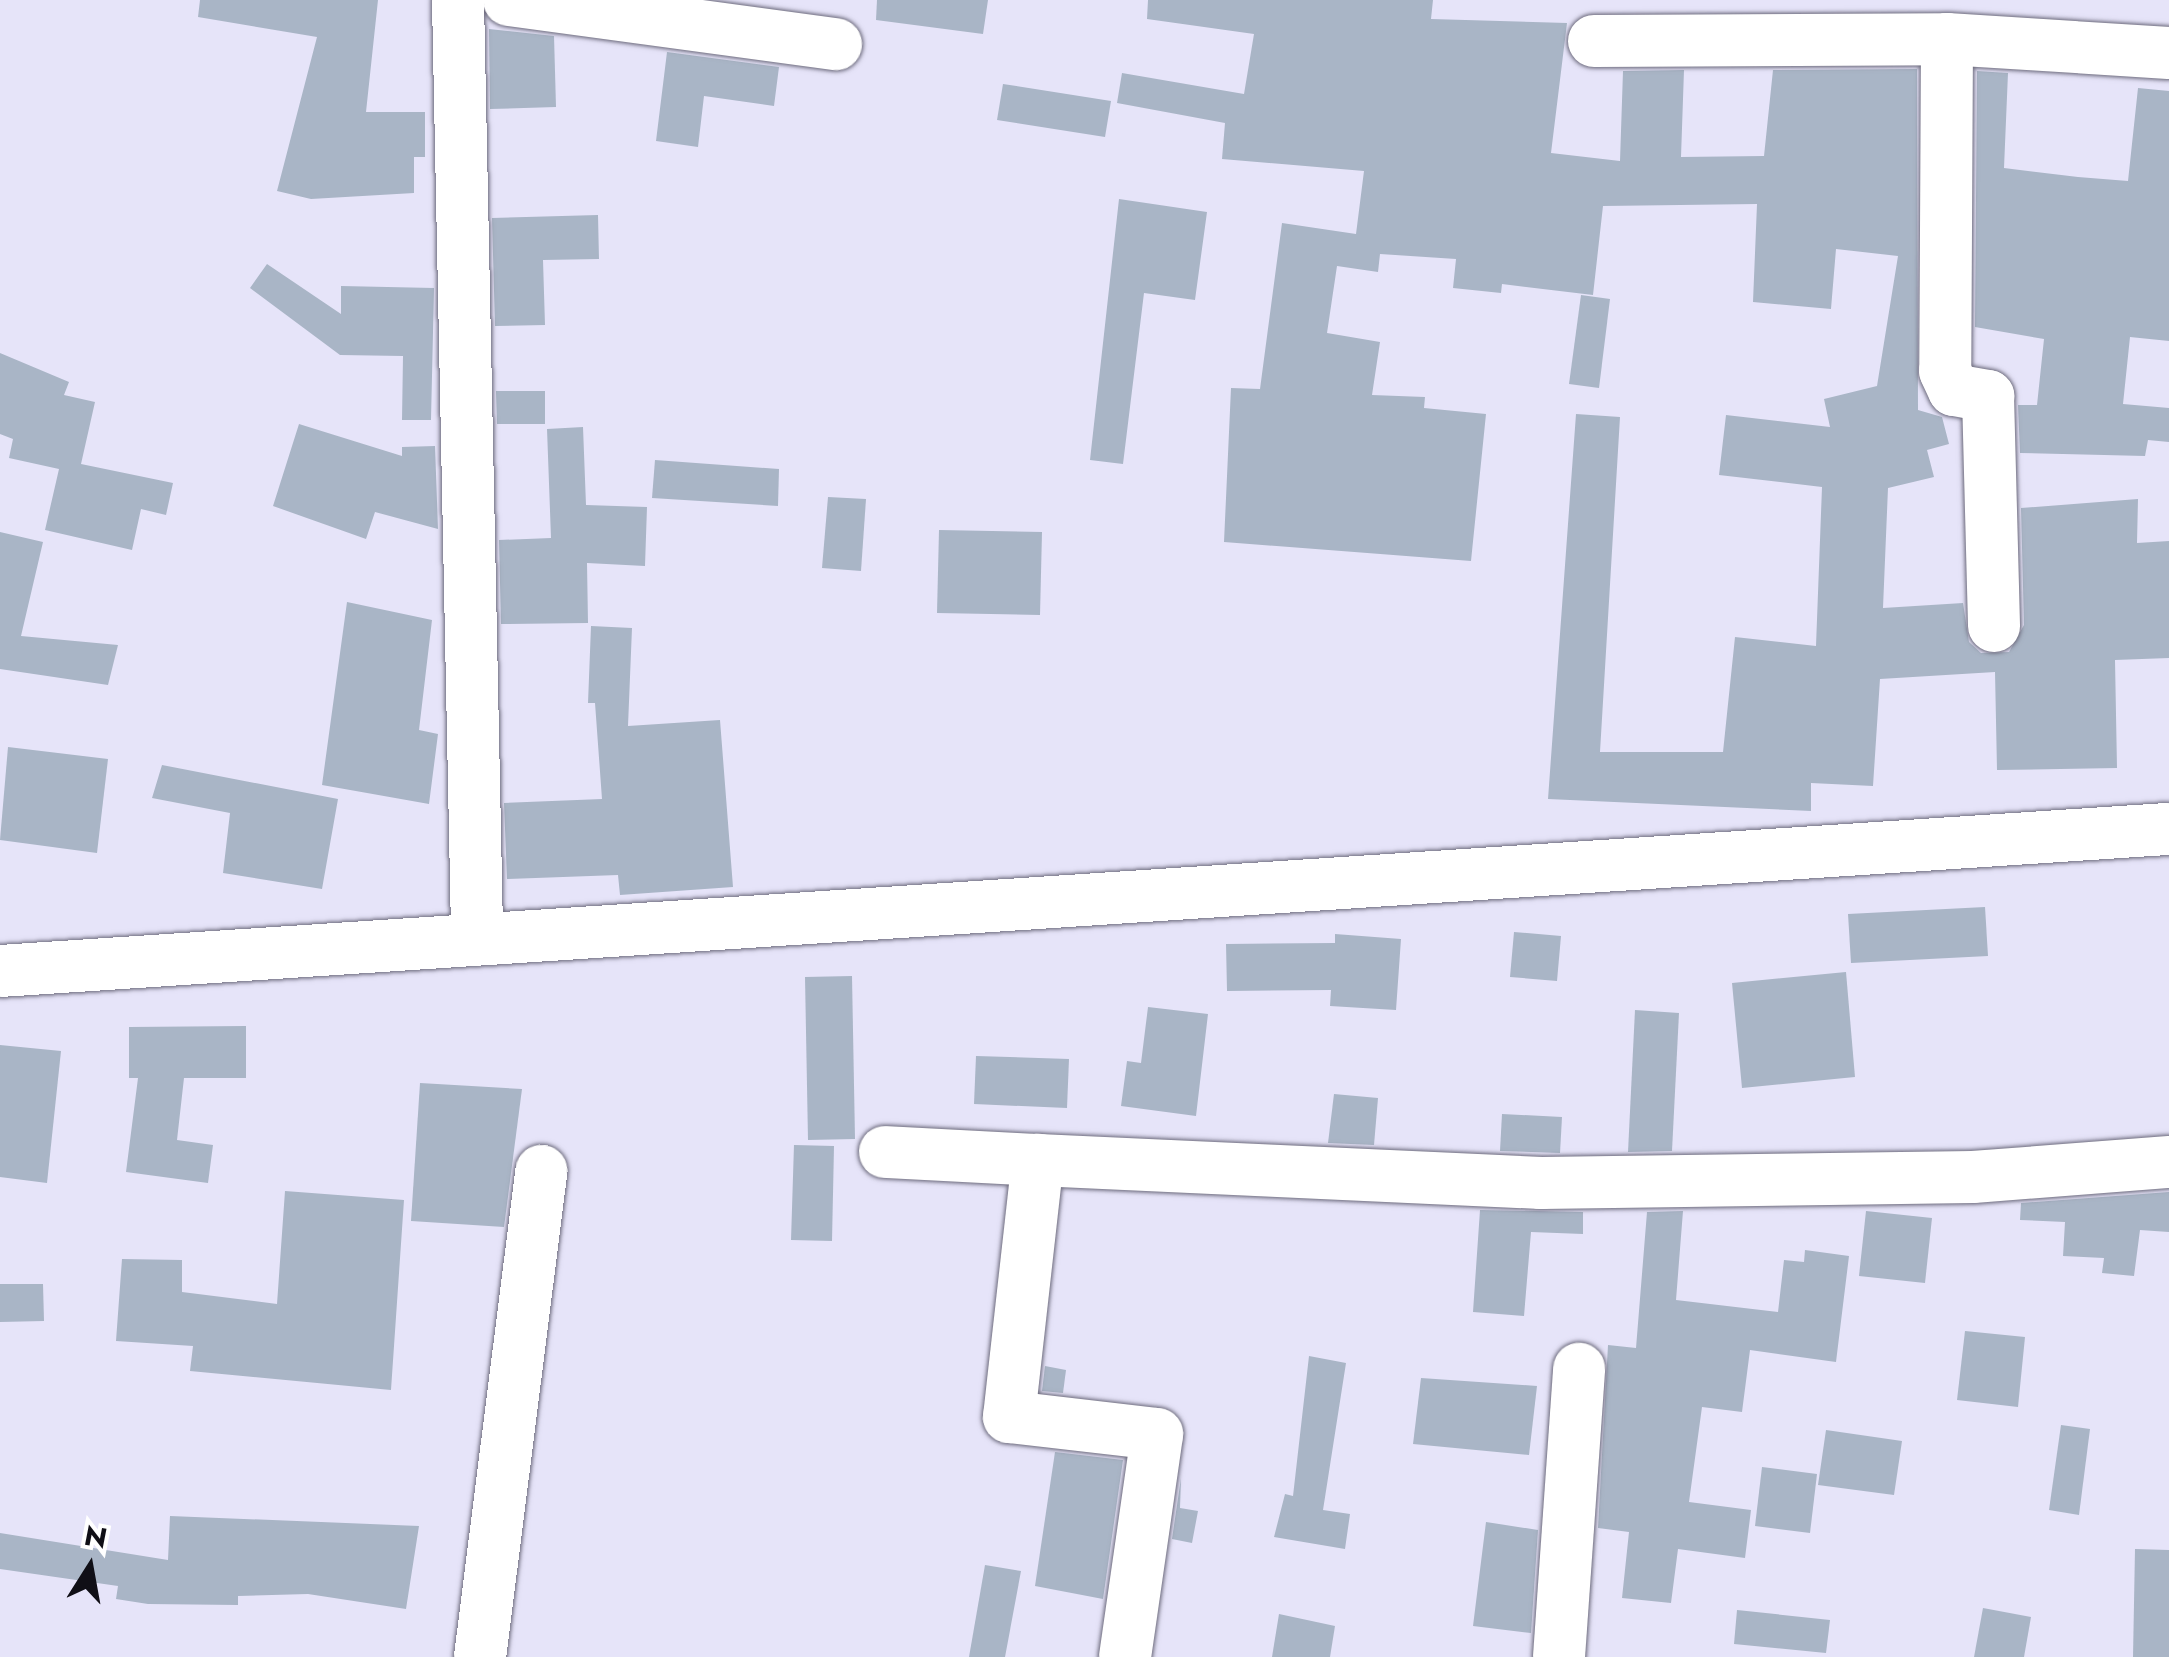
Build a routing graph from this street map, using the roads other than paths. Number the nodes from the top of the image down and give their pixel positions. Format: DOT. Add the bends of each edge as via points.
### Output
graph roads {
  1 [pos="458,0"];
  2 [pos="509,0"];
  3 [pos="1948,39"];
  4 [pos="1594,41"];
  5 [pos="836,44"];
  6 [pos="2169,53"];
  7 [pos="1994,626"];
  8 [pos="2169,828"];
  9 [pos="476,934"];
  10 [pos="0,970"];
  11 [pos="884,1152"];
  12 [pos="1038,1160"];
  13 [pos="2169,1162"];
  14 [pos="541,1172"];
  15 [pos="1579,1369"];
  16 [pos="480,1657"];
  17 [pos="1124,1657"];
  18 [pos="1559,1657"];
  1 -- 9 [label="street"];
  2 -- 5 [label="street"];
  3 -- 4 [label="street"];
  3 -- 6 [label="street"];
  3 -- 7 [label="street" via="1945,372 1954,390 1988,396"];
  8 -- 9 [label="street" via="838,919"];
  9 -- 10 [label="street"];
  11 -- 12 [label="street"];
  12 -- 13 [label="street" via="1541,1184 1973,1178"];
  12 -- 17 [label="street" via="1010,1416 1157,1434"];
  14 -- 16 [label="street"];
  15 -- 18 [label="street"];
}
